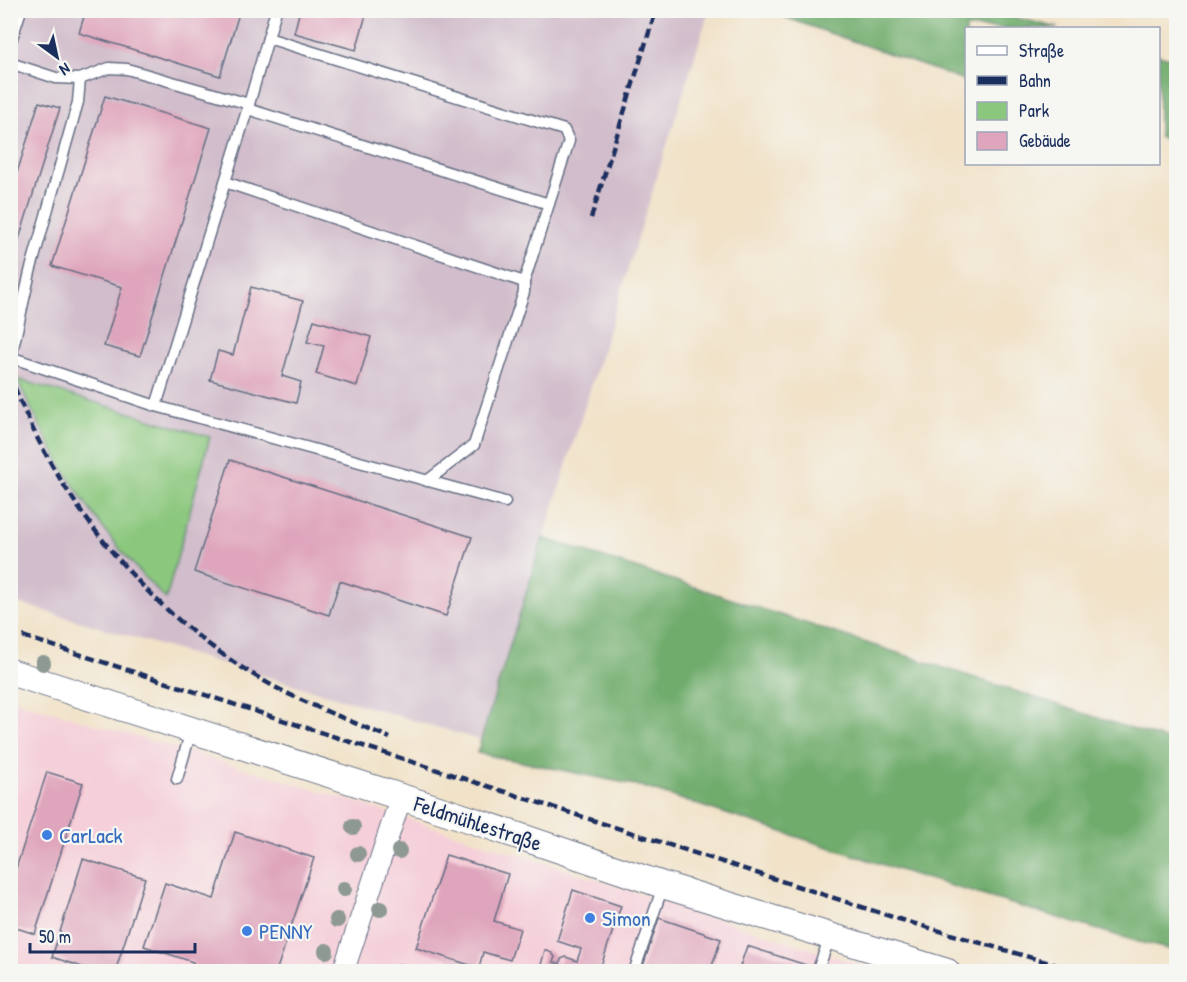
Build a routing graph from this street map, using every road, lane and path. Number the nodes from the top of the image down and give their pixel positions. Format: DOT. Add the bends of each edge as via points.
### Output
graph roads {
  1 [pos="21,10"];
  2 [pos="276,10"];
  3 [pos="268,38"];
  4 [pos="10,44"];
  5 [pos="10,63"];
  6 [pos="80,79"];
  7 [pos="248,107"];
  8 [pos="225,182"];
  9 [pos="549,204"];
  10 [pos="524,282"];
  11 [pos="11,357"];
  12 [pos="156,406"];
  13 [pos="427,481"];
  14 [pos="505,502"];
  15 [pos="10,672"];
  16 [pos="191,730"];
  17 [pos="177,779"];
  18 [pos="401,797"];
  19 [pos="663,885"];
  20 [pos="830,937"];
  21 [pos="343,972"];
  22 [pos="634,972"];
  23 [pos="817,972"];
  24 [pos="947,972"];
  1 -- 4 [label="lane"];
  2 -- 3 [label="lane"];
  3 -- 7 [label="lane"];
  3 -- 9 [label="lane" via="564,130 569,141"];
  5 -- 6 [label="lane" via="56,78"];
  6 -- 7 [label="lane" via="109,69 127,69"];
  6 -- 11 [label="lane" via="78,102 30,272"];
  7 -- 8 [label="lane"];
  7 -- 9 [label="lane"];
  8 -- 10 [label="lane"];
  8 -- 12 [label="lane"];
  9 -- 10 [label="lane"];
  10 -- 13 [label="lane" via="474,445"];
  11 -- 12 [label="lane"];
  12 -- 13 [label="lane"];
  13 -- 14 [label="lane"];
  15 -- 16 [label="street, Feldmühlestraße"];
  16 -- 17 [label="lane"];
  16 -- 18 [label="street, Feldmühlestraße"];
  18 -- 19 [label="street, Feldmühlestraße"];
  18 -- 21 [label="street"];
  19 -- 20 [label="street, Feldmühlestraße"];
  19 -- 22 [label="lane"];
  20 -- 23 [label="lane"];
  20 -- 24 [label="street, Feldmühlestraße"];
}
